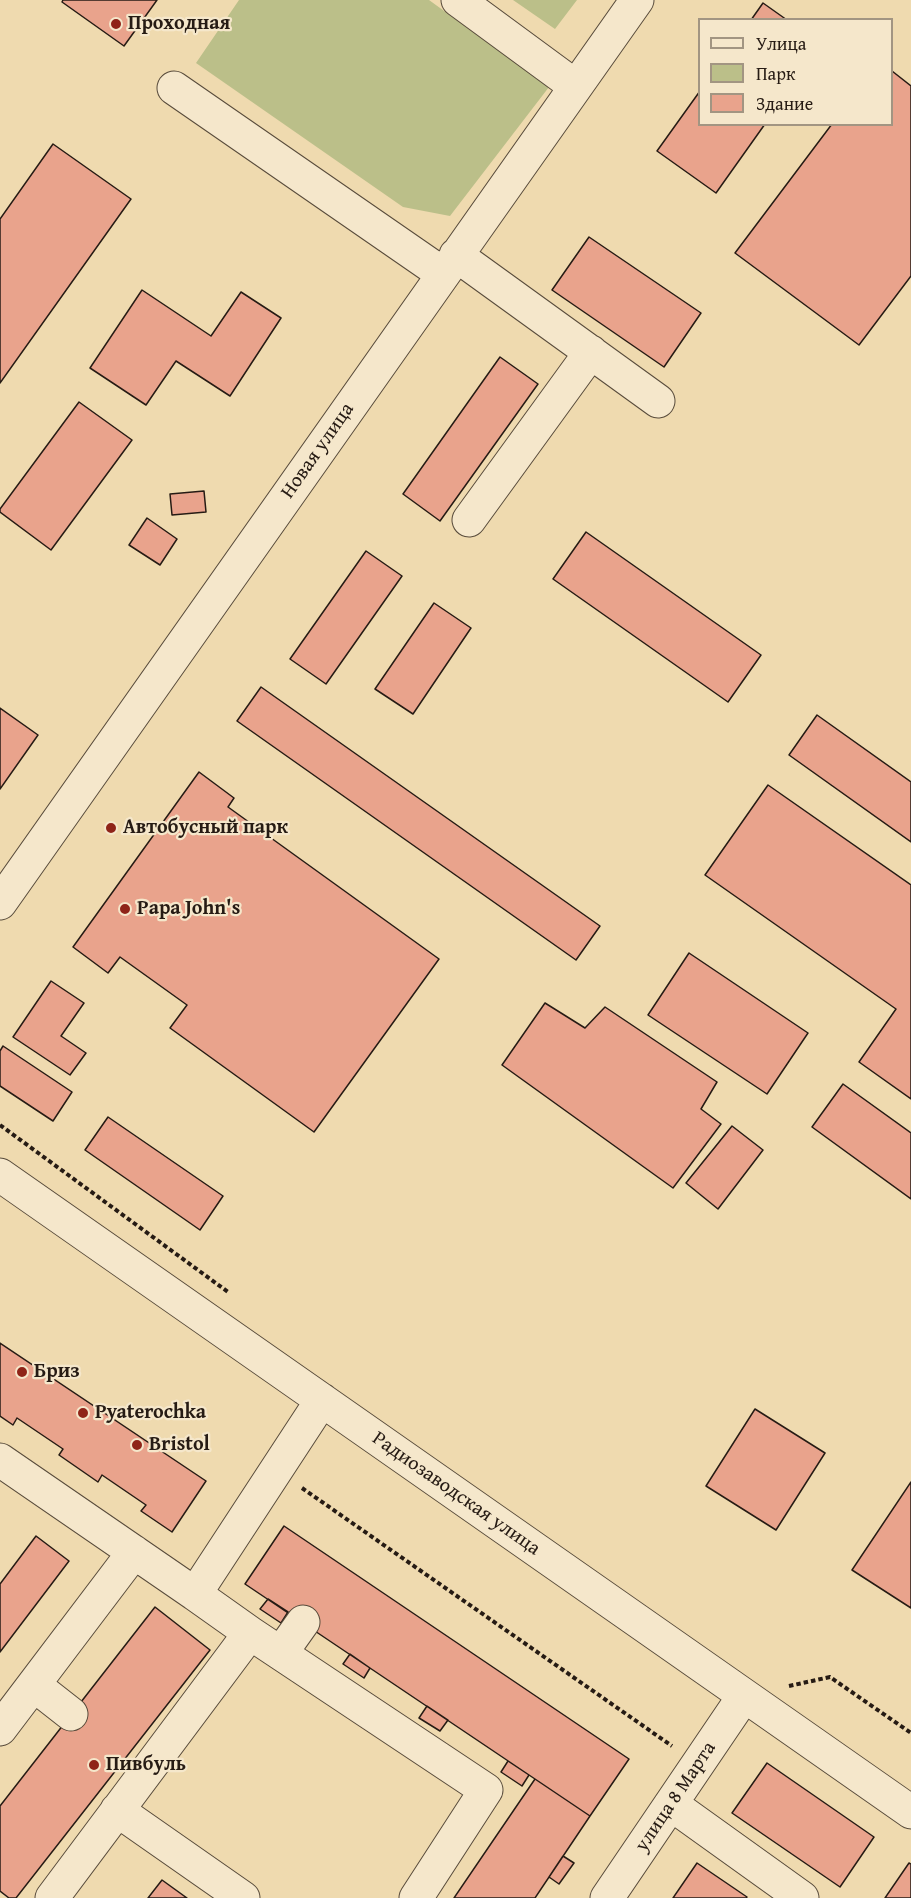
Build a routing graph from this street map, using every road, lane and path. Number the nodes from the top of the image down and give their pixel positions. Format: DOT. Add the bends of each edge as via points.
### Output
graph roads {
  1 [pos="458,0"];
  2 [pos="637,0"];
  3 [pos="575,86"];
  4 [pos="174,88"];
  5 [pos="450,264"];
  6 [pos="591,352"];
  7 [pos="658,401"];
  8 [pos="469,520"];
  9 [pos="0,903"];
  10 [pos="0,1175"];
  11 [pos="322,1400"];
  12 [pos="0,1461"];
  13 [pos="277,1470"];
  14 [pos="134,1552"];
  15 [pos="195,1594"];
  16 [pos="303,1622"];
  17 [pos="250,1633"];
  18 [pos="281,1653"];
  19 [pos="34,1685"];
  20 [pos="744,1696"];
  21 [pos="71,1714"];
  22 [pos="0,1730"];
  23 [pos="698,1765"];
  24 [pos="671,1804"];
  25 [pos="117,1810"];
  26 [pos="911,1812"];
  27 [pos="786,1893"];
  28 [pos="52,1898"];
  29 [pos="243,1898"];
  30 [pos="416,1898"];
  31 [pos="607,1898"];
  1 -- 3 [label="street"];
  2 -- 3 [label="street, Новая улица"];
  3 -- 5 [label="street, Новая улица"];
  4 -- 5 [label="street"];
  5 -- 6 [label="street"];
  5 -- 9 [label="street, Новая улица"];
  6 -- 7 [label="street"];
  6 -- 8 [label="street"];
  10 -- 11 [label="street, Радиозаводская улица"];
  11 -- 13 [label="street"];
  11 -- 20 [label="street, Радиозаводская улица"];
  12 -- 14 [label="street"];
  13 -- 15 [label="street"];
  13 -- 23 [label="path"];
  14 -- 15 [label="street"];
  14 -- 19 [label="street"];
  15 -- 17 [label="street"];
  16 -- 18 [label="street"];
  17 -- 18 [label="street"];
  17 -- 25 [label="street"];
  18 -- 30 [label="street" via="486,1790"];
  19 -- 21 [label="street"];
  19 -- 22 [label="street"];
  20 -- 23 [label="street, улица 8 Марта"];
  20 -- 26 [label="street, Радиозаводская улица"];
  23 -- 24 [label="street, улица 8 Марта"];
  24 -- 27 [label="street"];
  24 -- 31 [label="street, улица 8 Марта"];
  25 -- 28 [label="street"];
  25 -- 29 [label="street"];
}
